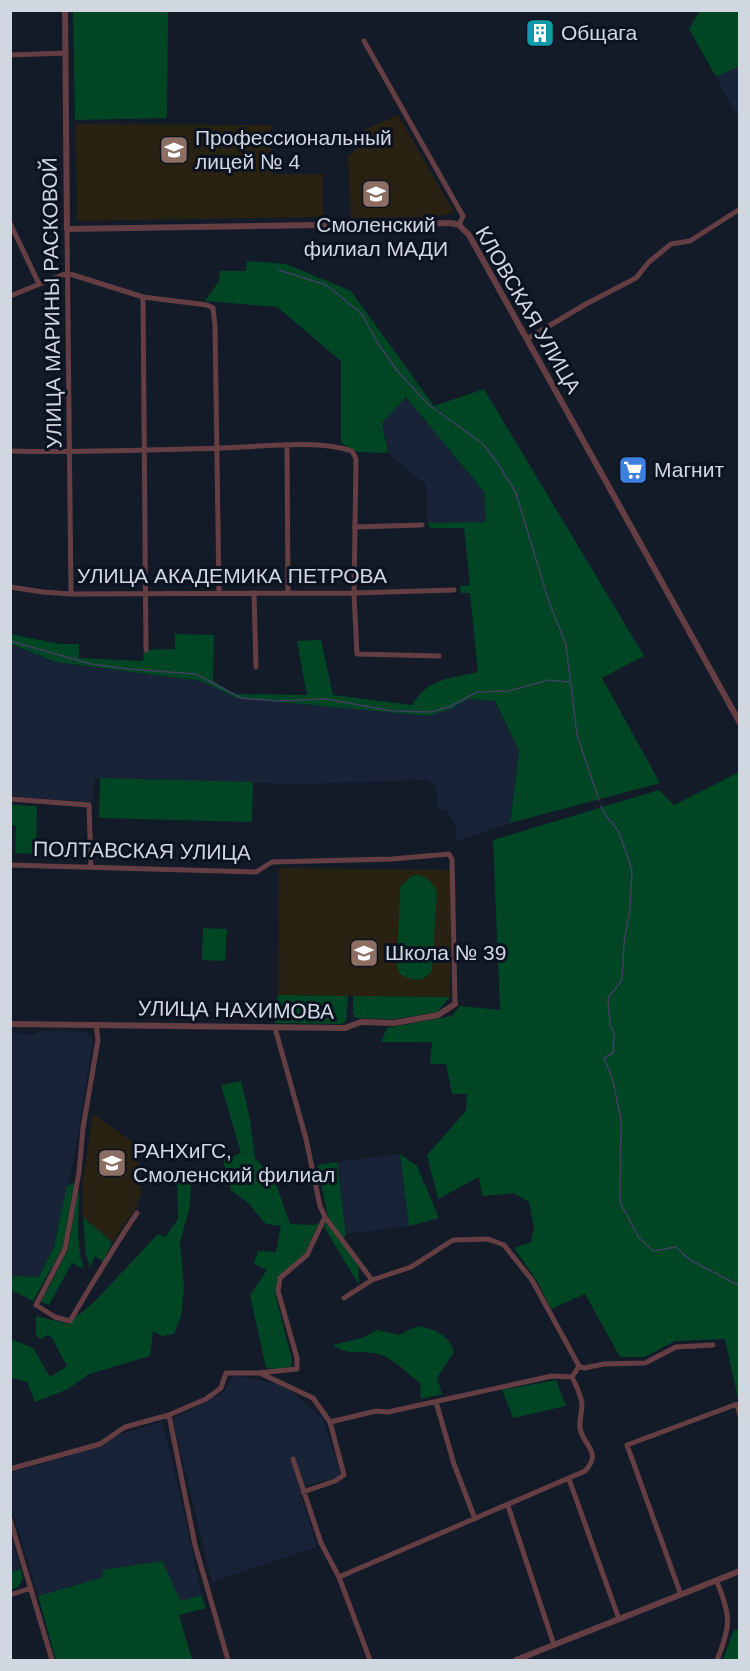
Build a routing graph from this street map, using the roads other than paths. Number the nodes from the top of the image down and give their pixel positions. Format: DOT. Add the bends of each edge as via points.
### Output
graph roads {
  1 [pos="65,10"];
  2 [pos="364,41"];
  3 [pos="66,53"];
  4 [pos="10,55"];
  5 [pos="740,210"];
  6 [pos="10,223"];
  7 [pos="459,225"];
  8 [pos="67,229"];
  9 [pos="67,273"];
  10 [pos="39,284"];
  11 [pos="10,296"];
  12 [pos="143,297"];
  13 [pos="527,339"];
  14 [pos="287,446"];
  15 [pos="216,448"];
  16 [pos="145,450"];
  17 [pos="10,451"];
  18 [pos="70,452"];
  19 [pos="422,525"];
  20 [pos="354,526"];
  21 [pos="10,587"];
  22 [pos="454,590"];
  23 [pos="219,593"];
  24 [pos="254,593"];
  25 [pos="288,593"];
  26 [pos="354,593"];
  27 [pos="71,594"];
  28 [pos="147,594"];
  29 [pos="146,650"];
  30 [pos="439,657"];
  31 [pos="256,667"];
  32 [pos="740,723"];
  33 [pos="10,799"];
  34 [pos="10,865"];
  35 [pos="91,867"];
  36 [pos="455,1004"];
  37 [pos="10,1024"];
  38 [pos="96,1024"];
  39 [pos="275,1028"];
  40 [pos="137,1213"];
  41 [pos="325,1217"];
  42 [pos="372,1280"];
  43 [pos="344,1298"];
  44 [pos="713,1346"];
  45 [pos="579,1366"];
  46 [pos="258,1373"];
  47 [pos="572,1377"];
  48 [pos="436,1402"];
  49 [pos="169,1415"];
  50 [pos="740,1416"];
  51 [pos="330,1422"];
  52 [pos="293,1460"];
  53 [pos="10,1469"];
  54 [pos="569,1479"];
  55 [pos="303,1492"];
  56 [pos="508,1506"];
  57 [pos="10,1519"];
  58 [pos="475,1519"];
  59 [pos="740,1571"];
  60 [pos="339,1577"];
  61 [pos="717,1582"];
  62 [pos="31,1588"];
  63 [pos="10,1594"];
  64 [pos="681,1595"];
  65 [pos="619,1619"];
  66 [pos="554,1645"];
  67 [pos="52,1660"];
  68 [pos="228,1660"];
  69 [pos="370,1660"];
  70 [pos="516,1660"];
  71 [pos="717,1660"];
  1 -- 3 [label="street, УЛИЦА МАРИНЫ РАСКОВОЙ"];
  2 -- 7 [label="street" via="463,216"];
  3 -- 4 [label="street"];
  3 -- 8 [label="street, УЛИЦА МАРИНЫ РАСКОВОЙ"];
  5 -- 13 [label="street" via="690,241 671,244 636,278"];
  6 -- 10 [label="street"];
  7 -- 8 [label="street, КЛОВСКАЯ УЛИЦА"];
  7 -- 13 [label="street, КЛОВСКАЯ УЛИЦА" via="469,235"];
  8 -- 9 [label="street, УЛИЦА МАРИНЫ РАСКОВОЙ"];
  9 -- 10 [label="street"];
  9 -- 12 [label="street"];
  9 -- 18 [label="street, УЛИЦА МАРИНЫ РАСКОВОЙ"];
  10 -- 11 [label="street"];
  12 -- 15 [label="street" via="213,308"];
  12 -- 16 [label="street"];
  13 -- 32 [label="street, КЛОВСКАЯ УЛИЦА"];
  14 -- 15 [label="street"];
  14 -- 20 [label="street" via="352,450 356,459"];
  14 -- 25 [label="street"];
  15 -- 16 [label="street"];
  15 -- 23 [label="street"];
  16 -- 18 [label="street"];
  16 -- 28 [label="street"];
  17 -- 18 [label="street"];
  18 -- 27 [label="street, УЛИЦА МАРИНЫ РАСКОВОЙ"];
  19 -- 20 [label="street"];
  20 -- 26 [label="street"];
  21 -- 27 [label="street, УЛИЦА АКАДЕМИКА ПЕТРОВА"];
  22 -- 26 [label="street, УЛИЦА АКАДЕМИКА ПЕТРОВА"];
  23 -- 24 [label="street, УЛИЦА АКАДЕМИКА ПЕТРОВА"];
  23 -- 28 [label="street, УЛИЦА АКАДЕМИКА ПЕТРОВА"];
  24 -- 25 [label="street, УЛИЦА АКАДЕМИКА ПЕТРОВА"];
  24 -- 31 [label="street"];
  25 -- 26 [label="street, УЛИЦА АКАДЕМИКА ПЕТРОВА"];
  26 -- 30 [label="street" via="357,654"];
  27 -- 28 [label="street, УЛИЦА АКАДЕМИКА ПЕТРОВА"];
  28 -- 29 [label="street"];
  33 -- 35 [label="street" via="89,805"];
  34 -- 35 [label="street, ПОЛТАВСКАЯ УЛИЦА"];
  35 -- 36 [label="street, ПОЛТАВСКАЯ УЛИЦА" via="256,872 272,862 449,854"];
  36 -- 39 [label="street, УЛИЦА НАХИМОВА" via="438,1015 394,1023"];
  37 -- 38 [label="street, УЛИЦА НАХИМОВА"];
  38 -- 39 [label="street, УЛИЦА НАХИМОВА"];
  38 -- 40 [label="street" via="98,1040 65,1249 36,1305 70,1321"];
  39 -- 41 [label="street"];
  41 -- 42 [label="street"];
  41 -- 46 [label="street" via="307,1255 280,1278 278,1291 297,1369"];
  42 -- 43 [label="street"];
  42 -- 45 [label="street" via="411,1267 453,1240 488,1239 504,1245 532,1280"];
  44 -- 45 [label="street" via="676,1347 645,1363"];
  45 -- 47 [label="street"];
  46 -- 49 [label="street" via="226,1373 221,1388"];
  46 -- 51 [label="street" via="313,1398"];
  47 -- 48 [label="street" via="552,1376"];
  47 -- 54 [label="street" via="582,1402 580,1429 592,1456 585,1471"];
  48 -- 51 [label="street"];
  48 -- 58 [label="street"];
  49 -- 53 [label="street" via="125,1427 100,1444"];
  49 -- 68 [label="street" via="195,1545"];
  50 -- 64 [label="street" via="737,1404 627,1445"];
  51 -- 55 [label="street" via="344,1475"];
  52 -- 55 [label="street"];
  54 -- 56 [label="street"];
  54 -- 65 [label="street"];
  55 -- 60 [label="street" via="321,1543"];
  56 -- 58 [label="street"];
  56 -- 66 [label="street"];
  57 -- 62 [label="street"];
  58 -- 60 [label="street"];
  59 -- 61 [label="street"];
  60 -- 69 [label="street"];
  61 -- 64 [label="street"];
  61 -- 71 [label="street" via="729,1624"];
  62 -- 63 [label="street"];
  62 -- 67 [label="street"];
  64 -- 65 [label="street"];
  65 -- 66 [label="street"];
  66 -- 70 [label="street"];
}
